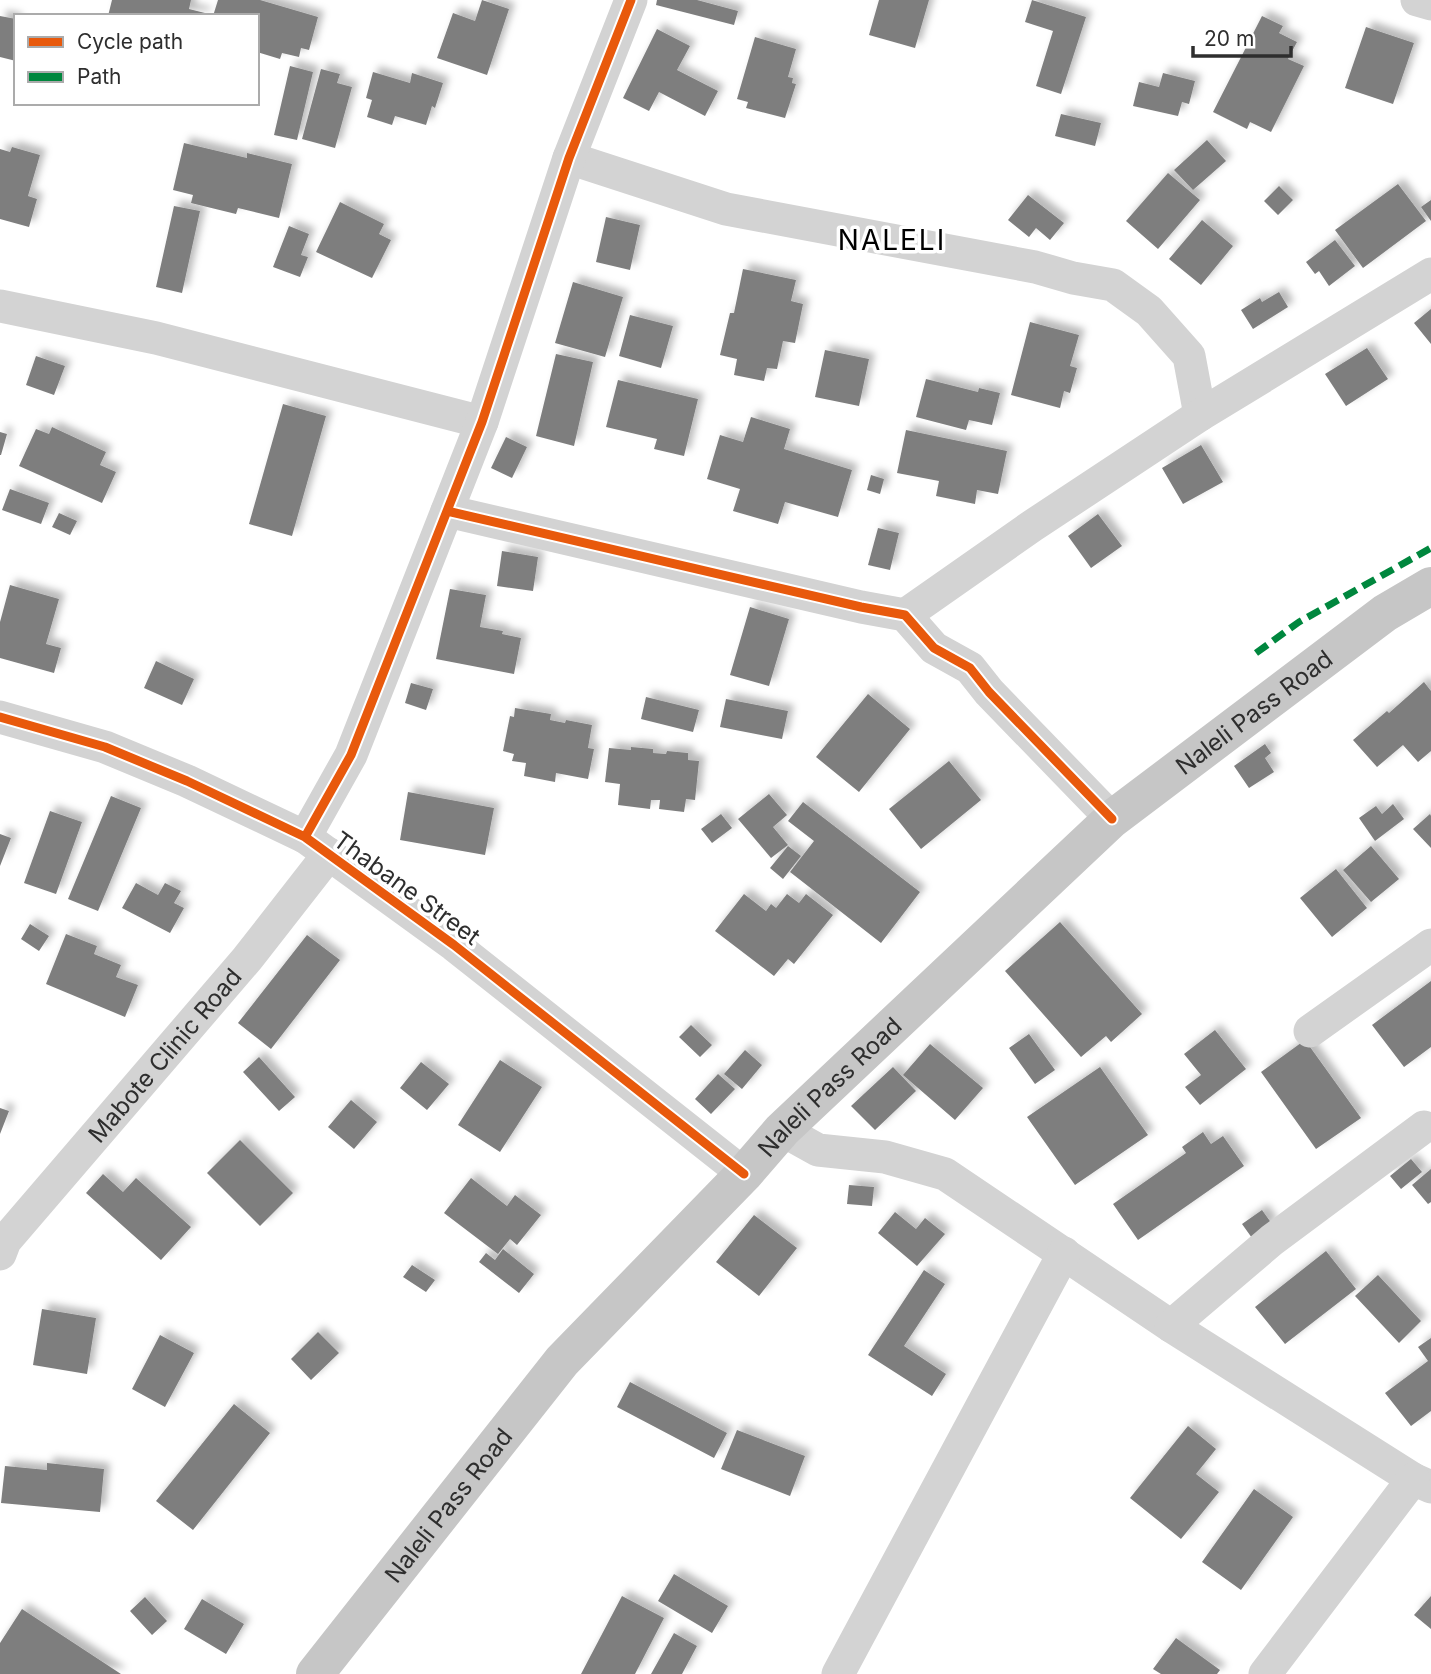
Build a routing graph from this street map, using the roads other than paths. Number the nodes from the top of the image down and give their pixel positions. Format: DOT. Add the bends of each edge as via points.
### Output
graph roads {
  1 [pos="631,0"];
  2 [pos="1417,0"];
  3 [pos="1431,4"];
  4 [pos="569,158"];
  5 [pos="1431,274"];
  6 [pos="0,306"];
  7 [pos="1200,415"];
  8 [pos="482,422"];
  9 [pos="447,511"];
  10 [pos="1431,586"];
  11 [pos="905,615"];
  12 [pos="0,717"];
  13 [pos="1112,819"];
  14 [pos="317,846"];
  15 [pos="1431,945"];
  16 [pos="1310,1031"];
  17 [pos="1424,1127"];
  18 [pos="782,1130"];
  19 [pos="744,1174"];
  20 [pos="2,1245"];
  21 [pos="1064,1253"];
  22 [pos="1171,1326"];
  23 [pos="1422,1483"];
  24 [pos="314,1674"];
  25 [pos="838,1674"];
  26 [pos="1265,1674"];
  1 -- 4 [label="street, Mabote Clinic Road"];
  2 -- 3 [label="street"];
  4 -- 7 [label="street" via="726,209 1113,285 1149,311 1189,356"];
  4 -- 8 [label="street, Mabote Clinic Road"];
  5 -- 7 [label="street"];
  6 -- 8 [label="street" via="156,338"];
  7 -- 11 [label="street"];
  8 -- 9 [label="street, Mabote Clinic Road"];
  9 -- 11 [label="street"];
  9 -- 14 [label="street, Mabote Clinic Road"];
  10 -- 13 [label="main road, Naleli Pass Road" via="1385,613"];
  11 -- 13 [label="street" via="934,648 970,668"];
  12 -- 14 [label="street, Thabane Street" via="105,747 187,781"];
  13 -- 18 [label="main road, Naleli Pass Road"];
  14 -- 19 [label="street, Thabane Street" via="454,945"];
  14 -- 20 [label="street, Mabote Clinic Road" via="247,959"];
  15 -- 16 [label="street"];
  17 -- 22 [label="street" via="1272,1240"];
  18 -- 19 [label="main road, Naleli Pass Road"];
  18 -- 21 [label="street" via="818,1150 885,1157 945,1174"];
  19 -- 24 [label="main road, Naleli Pass Road" via="562,1361"];
  21 -- 22 [label="street"];
  21 -- 25 [label="street"];
  22 -- 23 [label="street"];
  23 -- 26 [label="street"];
}
